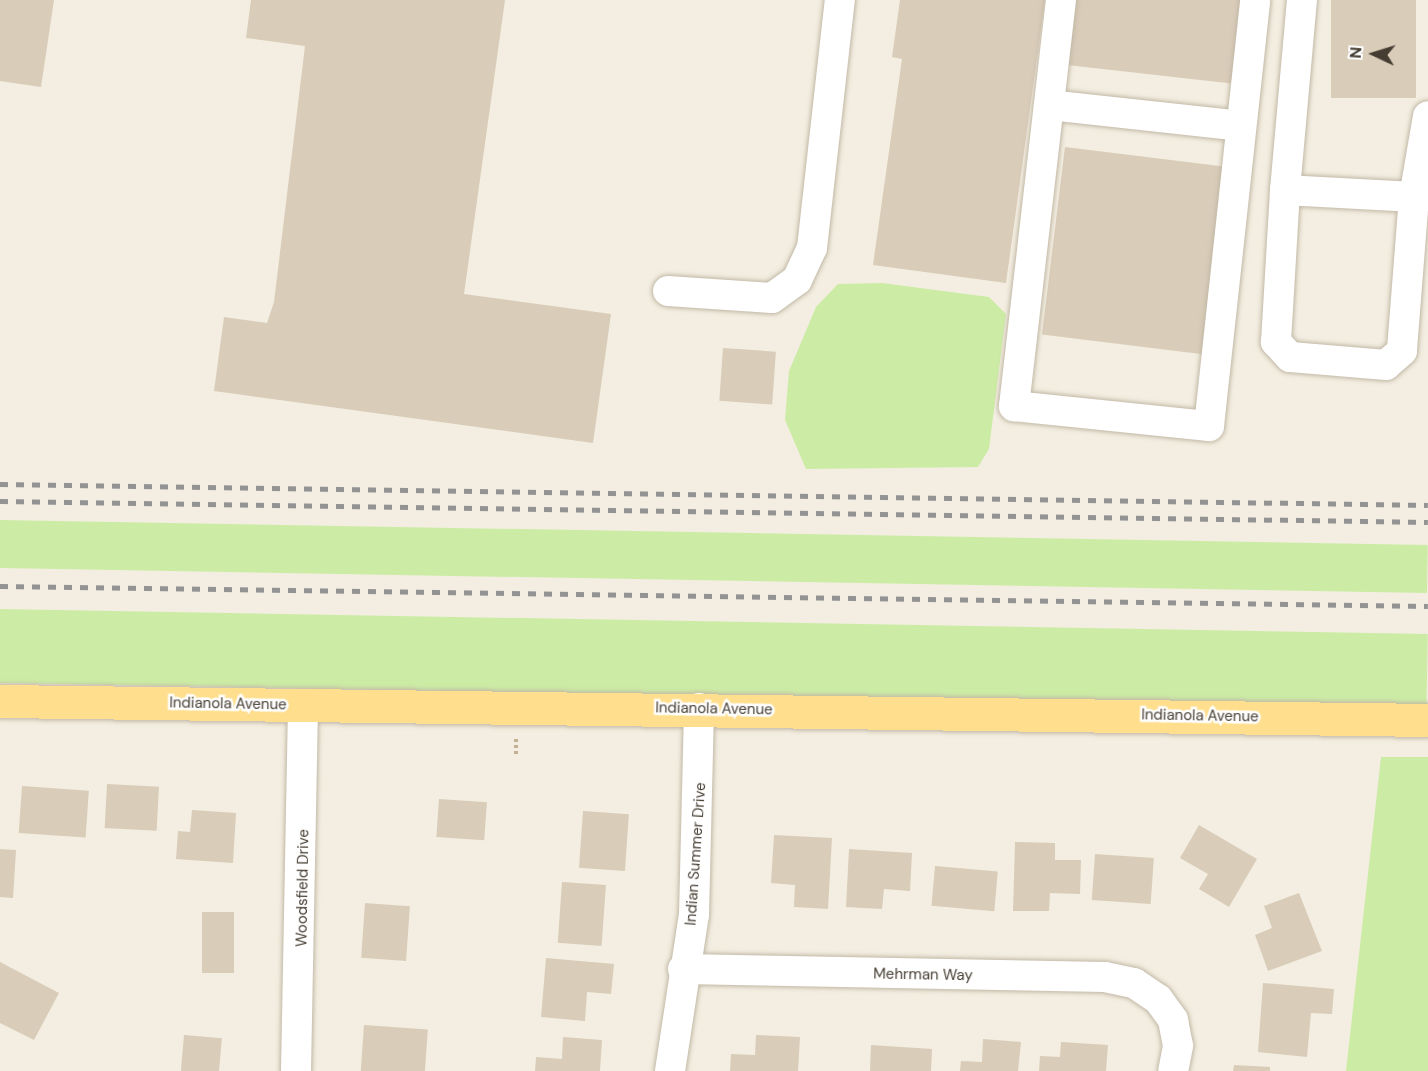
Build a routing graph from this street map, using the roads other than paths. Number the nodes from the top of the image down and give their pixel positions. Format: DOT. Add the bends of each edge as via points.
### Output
graph roads {
  1 [pos="840,0"];
  2 [pos="1061,0"];
  3 [pos="1255,0"];
  4 [pos="1302,0"];
  5 [pos="1049,105"];
  6 [pos="1428,116"];
  7 [pos="1241,126"];
  8 [pos="1285,190"];
  9 [pos="1414,197"];
  10 [pos="668,291"];
  11 [pos="0,701"];
  12 [pos="303,705"];
  13 [pos="699,708"];
  14 [pos="1428,720"];
  15 [pos="683,969"];
  16 [pos="296,1071"];
  17 [pos="670,1071"];
  18 [pos="1173,1071"];
  1 -- 10 [label="street" via="812,248 797,280 772,298"];
  2 -- 5 [label="street"];
  3 -- 7 [label="street"];
  4 -- 8 [label="street"];
  5 -- 7 [label="street"];
  5 -- 7 [label="street" via="1014,406 1209,426"];
  6 -- 9 [label="street"];
  8 -- 9 [label="street"];
  8 -- 9 [label="street" via="1276,342 1290,357 1386,365 1402,351"];
  11 -- 12 [label="main road, Indianola Avenue"];
  12 -- 13 [label="main road, Indianola Avenue"];
  12 -- 16 [label="street, Woodsfield Drive"];
  13 -- 14 [label="main road, Indianola Avenue"];
  13 -- 15 [label="street, Indian Summer Drive" via="694,915"];
  15 -- 17 [label="street, Indian Summer Drive"];
  15 -- 18 [label="street, Mehrman Way" via="1105,977 1134,983 1158,999 1176,1037"];
}
